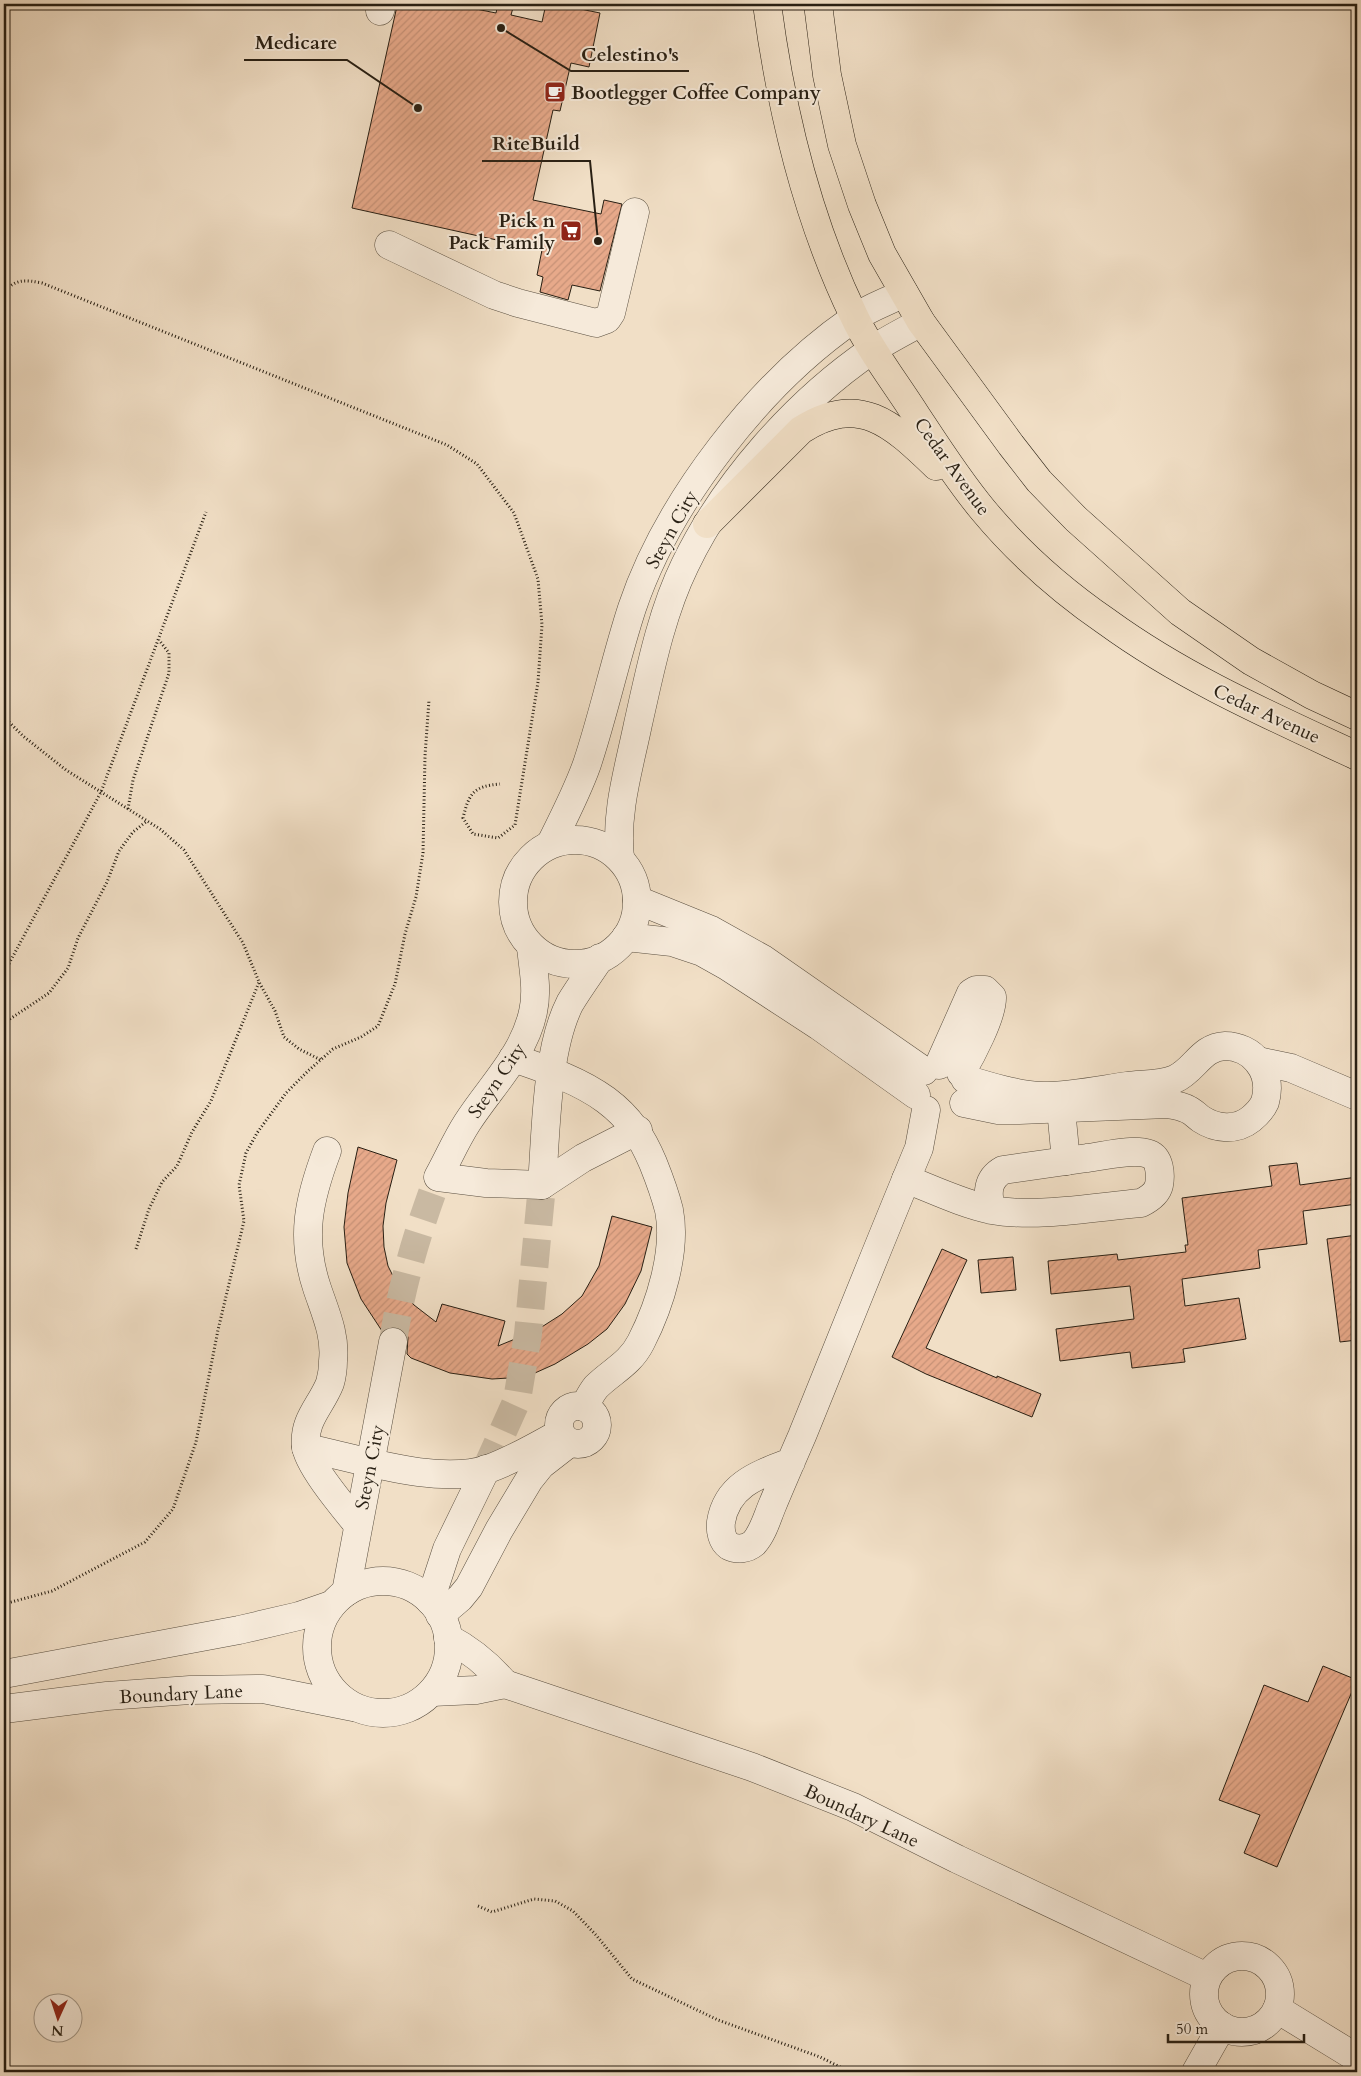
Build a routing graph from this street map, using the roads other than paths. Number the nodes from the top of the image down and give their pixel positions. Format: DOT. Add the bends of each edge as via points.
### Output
graph roads {
  1 [pos="767,4"];
  2 [pos="818,4"];
  3 [pos="636,212"];
  4 [pos="390,245"];
  5 [pos="904,294"];
  6 [pos="855,318"];
  7 [pos="921,322"];
  8 [pos="873,349"];
  9 [pos="985,511"];
  10 [pos="707,524"];
  11 [pos="1357,716"];
  12 [pos="1357,756"];
  13 [pos="551,843"];
  14 [pos="620,858"];
  15 [pos="637,900"];
  16 [pos="626,937"];
  17 [pos="531,947"];
  18 [pos="600,958"];
  19 [pos="513,1058"];
  20 [pos="1262,1070"];
  21 [pos="552,1071"];
  22 [pos="942,1089"];
  23 [pos="1357,1096"];
  24 [pos="1357,1107"];
  25 [pos="1062,1109"];
  26 [pos="638,1130"];
  27 [pos="327,1151"];
  28 [pos="1066,1161"];
  29 [pos="906,1179"];
  30 [pos="542,1185"];
  31 [pos="991,1210"];
  32 [pos="393,1342"];
  33 [pos="565,1438"];
  34 [pos="306,1448"];
  35 [pos="372,1462"];
  36 [pos="791,1462"];
  37 [pos="486,1470"];
  38 [pos="358,1524"];
  39 [pos="339,1599"];
  40 [pos="440,1618"];
  41 [pos="4,1674"];
  42 [pos="505,1684"];
  43 [pos="432,1692"];
  44 [pos="357,1708"];
  45 [pos="4,1709"];
  46 [pos="1207,1977"];
  47 [pos="1277,2009"];
  48 [pos="1222,2026"];
  49 [pos="1357,2058"];
  50 [pos="1196,2072"];
  1 -- 6 [label="main road, Cedar Avenue" via="774,56 804,182 824,244"];
  2 -- 5 [label="main road, Cedar Avenue" via="827,75 842,145 882,254"];
  3 -- 4 [label="street" via="611,312 607,319 596,323 494,295"];
  5 -- 6 [label="street, Steyn City"];
  5 -- 7 [label="main road, Cedar Avenue"];
  6 -- 8 [label="main road, Cedar Avenue"];
  6 -- 13 [label="street, Steyn City" via="822,342 749,413 676,512 632,608 586,765"];
  7 -- 8 [label="street, Steyn City"];
  7 -- 11 [label="main road, Cedar Avenue" via="1038,481 1076,519 1180,612 1251,661"];
  8 -- 9 [label="main road, Cedar Avenue" via="947,463"];
  8 -- 10 [label="street, Steyn City" via="842,371 781,428 750,464"];
  9 -- 10 [label="main road" via="903,434 873,418 849,413 817,420 801,430"];
  9 -- 12 [label="main road, Cedar Avenue" via="1065,591 1164,661 1220,692"];
  10 -- 14 [label="street, Steyn City" via="684,566 664,620 622,799 618,824"];
  13 -- 14 [label="street" via="569,839 588,840"];
  13 -- 17 [label="street" via="533,854 520,870 513,890 512,910 518,930"];
  14 -- 15 [label="street" via="635,885"];
  15 -- 16 [label="street" via="635,920"];
  15 -- 22 [label="street" via="711,930 764,959"];
  16 -- 18 [label="street" via="614,950"];
  16 -- 22 [label="street" via="672,942 710,957 758,985 900,1082"];
  17 -- 18 [label="street" via="557,962 586,963"];
  17 -- 19 [label="street, Steyn City" via="535,991 533,1010 528,1031"];
  18 -- 21 [label="street, Steyn City" via="570,1003 559,1030"];
  19 -- 21 [label="street"];
  19 -- 30 [label="street, Steyn City" via="466,1124 438,1177 486,1184"];
  20 -- 22 [label="street" via="1248,1053 1225,1046 1202,1054 1176,1078 1059,1095"];
  20 -- 23 [label="street" via="1291,1068"];
  20 -- 24 [label="street"];
  20 -- 25 [label="street" via="1267,1091 1264,1103 1257,1114 1237,1126 1224,1128 1212,1125 1191,1111 1167,1104"];
  21 -- 26 [label="street" via="608,1101"];
  21 -- 30 [label="street, Steyn City"];
  22 -- 25 [label="street" via="998,1110"];
  22 -- 29 [label="street"];
  25 -- 28 [label="street"];
  26 -- 30 [label="street" via="583,1158"];
  26 -- 33 [label="street" via="661,1182 669,1212 670,1245 665,1275 656,1308 640,1344 626,1364 594,1390 584,1407 572,1407 562,1414 558,1427"];
  27 -- 34 [label="street" via="314,1186 308,1239 312,1269 332,1331 334,1351 330,1382 308,1423"];
  28 -- 31 [label="street" via="1003,1170 996,1174 991,1180 988,1195"];
  28 -- 31 [label="street" via="1127,1153 1149,1154 1160,1169 1159,1185 1150,1199 1141,1203 1033,1212"];
  29 -- 31 [label="street"];
  29 -- 36 [label="street"];
  32 -- 35 [label="street, Steyn City"];
  33 -- 37 [label="street"];
  33 -- 40 [label="street" via="529,1480 469,1587"];
  34 -- 35 [label="street"];
  34 -- 38 [label="street" via="322,1478"];
  35 -- 37 [label="street" via="417,1473"];
  35 -- 38 [label="street, Steyn City"];
  37 -- 40 [label="street" via="447,1549"];
  38 -- 39 [label="street, Steyn City"];
  39 -- 40 [label="street" via="367,1583 390,1581 412,1588"];
  39 -- 41 [label="street" via="299,1616 240,1630"];
  39 -- 44 [label="street" via="321,1623 316,1643 318,1663 326,1682 340,1698"];
  40 -- 42 [label="street, Boundary Lane"];
  40 -- 43 [label="street" via="449,1652 446,1667"];
  42 -- 43 [label="street" via="476,1690"];
  42 -- 46 [label="street, Boundary Lane" via="752,1767 853,1807"];
  43 -- 44 [label="street" via="397,1712 377,1713"];
  44 -- 45 [label="street, Boundary Lane" via="254,1689 107,1696"];
  46 -- 47 [label="street" via="1214,1967 1235,1956 1258,1959 1268,1965 1280,1986"];
  46 -- 48 [label="street" via="1205,2004 1211,2017"];
  47 -- 48 [label="street" via="1260,2028 1247,2032"];
  47 -- 49 [label="street"];
  48 -- 50 [label="street"];
}
